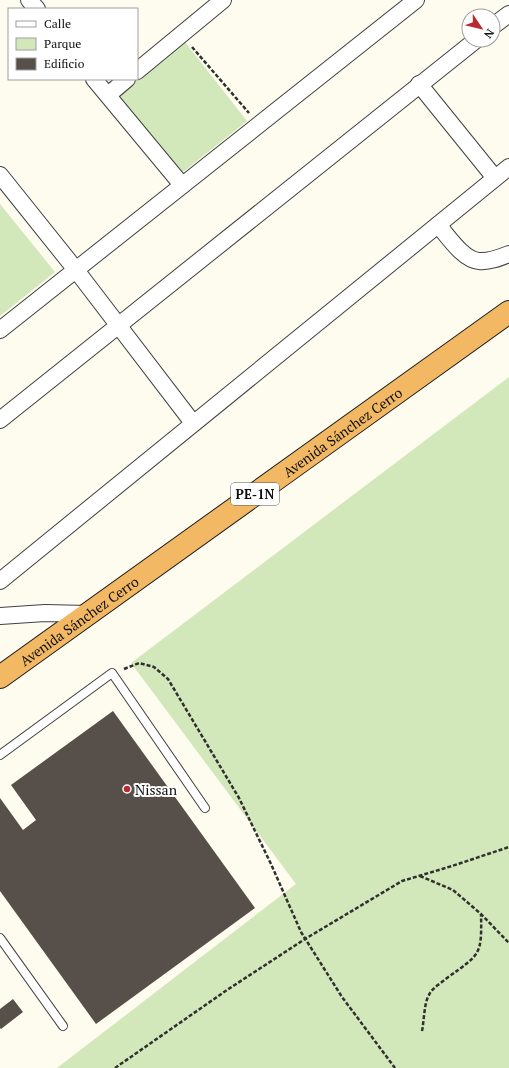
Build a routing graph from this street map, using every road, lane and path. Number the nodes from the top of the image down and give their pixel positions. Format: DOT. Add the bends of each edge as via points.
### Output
graph roads {
  1 [pos="29,0"];
  2 [pos="223,0"];
  3 [pos="416,0"];
  4 [pos="36,8"];
  5 [pos="181,34"];
  6 [pos="466,48"];
  7 [pos="138,70"];
  8 [pos="95,80"];
  9 [pos="126,80"];
  10 [pos="419,84"];
  11 [pos="108,95"];
  12 [pos="259,124"];
  13 [pos="509,167"];
  14 [pos="0,175"];
  15 [pos="495,178"];
  16 [pos="182,185"];
  17 [pos="438,224"];
  18 [pos="509,254"];
  19 [pos="76,270"];
  20 [pos="509,312"];
  21 [pos="118,326"];
  22 [pos="0,330"];
  23 [pos="0,420"];
  24 [pos="193,423"];
  25 [pos="0,581"];
  26 [pos="88,614"];
  27 [pos="0,616"];
  28 [pos="112,673"];
  29 [pos="0,677"];
  30 [pos="0,755"];
  31 [pos="205,808"];
  32 [pos="509,847"];
  33 [pos="420,876"];
  34 [pos="481,914"];
  35 [pos="0,938"];
  36 [pos="305,939"];
  37 [pos="509,943"];
  38 [pos="63,1026"];
  39 [pos="422,1031"];
  40 [pos="115,1068"];
  41 [pos="395,1068"];
  1 -- 4 [label="street"];
  2 -- 5 [label="street"];
  3 -- 12 [label="street"];
  5 -- 7 [label="street"];
  5 -- 12 [label="path"];
  6 -- 10 [label="street"];
  8 -- 11 [label="street"];
  9 -- 11 [label="street"];
  10 -- 15 [label="street"];
  10 -- 21 [label="street"];
  11 -- 16 [label="street"];
  12 -- 16 [label="street"];
  13 -- 15 [label="street"];
  14 -- 19 [label="street"];
  15 -- 17 [label="street"];
  16 -- 19 [label="street"];
  17 -- 18 [label="street" via="464,256 478,261 493,260"];
  17 -- 24 [label="street"];
  19 -- 21 [label="street"];
  19 -- 22 [label="street"];
  20 -- 26 [label="highway, Avenida Sánchez Cerro / PE-1N"];
  21 -- 23 [label="street"];
  21 -- 24 [label="street"];
  24 -- 25 [label="street"];
  26 -- 27 [label="street"];
  26 -- 29 [label="highway, Avenida Sánchez Cerro / PE-1N"];
  28 -- 30 [label="lane"];
  28 -- 31 [label="lane"];
  28 -- 36 [label="path" via="139,663 154,667 168,679 239,798"];
  32 -- 33 [label="path"];
  33 -- 34 [label="path" via="453,890"];
  33 -- 36 [label="path" via="402,881"];
  34 -- 37 [label="path"];
  34 -- 39 [label="path" via="480,949 472,960 437,985 429,995"];
  35 -- 38 [label="lane"];
  36 -- 40 [label="path"];
  36 -- 41 [label="path" via="342,997"];
}
